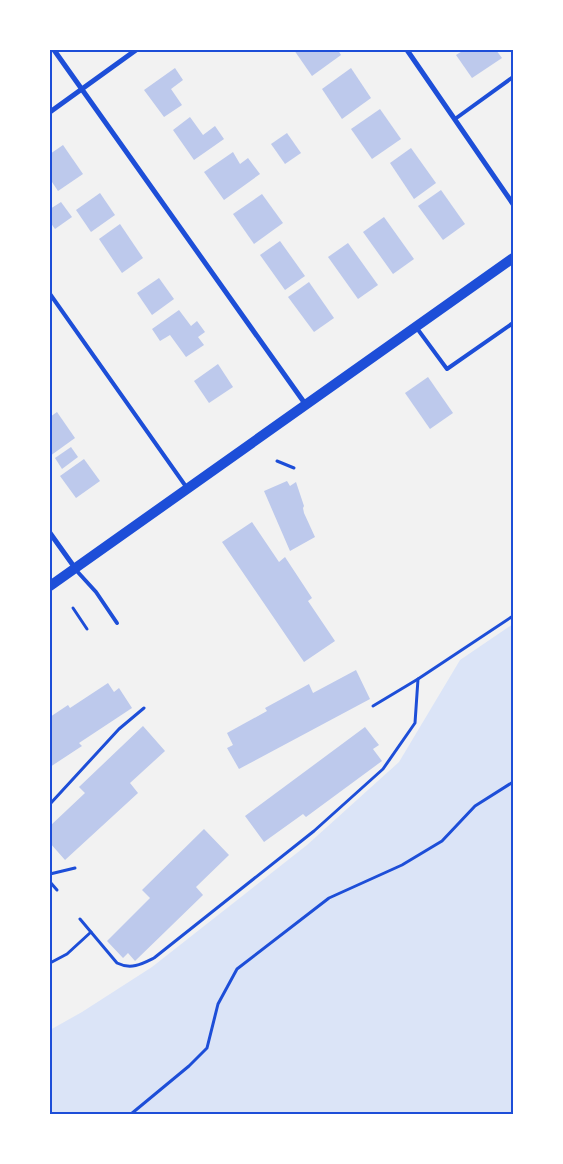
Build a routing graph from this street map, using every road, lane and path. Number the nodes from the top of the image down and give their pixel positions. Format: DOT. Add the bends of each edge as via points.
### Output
graph roads {
  1 [pos="54,50"];
  2 [pos="136,50"];
  3 [pos="407,50"];
  4 [pos="513,77"];
  5 [pos="82,89"];
  6 [pos="50,112"];
  7 [pos="455,119"];
  8 [pos="513,204"];
  9 [pos="513,258"];
  10 [pos="50,294"];
  11 [pos="513,322"];
  12 [pos="416,327"];
  13 [pos="306,405"];
  14 [pos="277,461"];
  15 [pos="294,468"];
  16 [pos="188,489"];
  17 [pos="50,533"];
  18 [pos="75,569"];
  19 [pos="50,586"];
  20 [pos="73,608"];
  21 [pos="513,616"];
  22 [pos="117,623"];
  23 [pos="87,629"];
  24 [pos="418,679"];
  25 [pos="372,706"];
  26 [pos="144,708"];
  27 [pos="513,782"];
  28 [pos="50,804"];
  29 [pos="75,868"];
  30 [pos="50,874"];
  31 [pos="50,882"];
  32 [pos="57,890"];
  33 [pos="80,919"];
  34 [pos="91,932"];
  35 [pos="50,963"];
  36 [pos="131,1114"];
  1 -- 5 [label="street"];
  2 -- 5 [label="street"];
  3 -- 7 [label="street"];
  4 -- 7 [label="lane"];
  5 -- 6 [label="street"];
  5 -- 13 [label="street"];
  7 -- 8 [label="street"];
  9 -- 12 [label="main road"];
  10 -- 16 [label="lane"];
  11 -- 12 [label="lane" via="447,369"];
  12 -- 13 [label="main road"];
  13 -- 16 [label="main road"];
  14 -- 15 [label="path"];
  16 -- 18 [label="main road"];
  17 -- 18 [label="street"];
  18 -- 19 [label="main road"];
  18 -- 22 [label="lane"];
  20 -- 23 [label="path"];
  21 -- 24 [label="path"];
  24 -- 25 [label="path"];
  24 -- 34 [label="path" via="415,722 383,769 314,831 162,952 138,966 124,966"];
  26 -- 28 [label="path" via="119,729"];
  27 -- 36 [label="path" via="475,806 442,840 402,865 330,898 237,969 218,1004 207,1048"];
  29 -- 30 [label="path"];
  31 -- 32 [label="path"];
  33 -- 34 [label="path"];
  34 -- 35 [label="path" via="67,954"];
}
